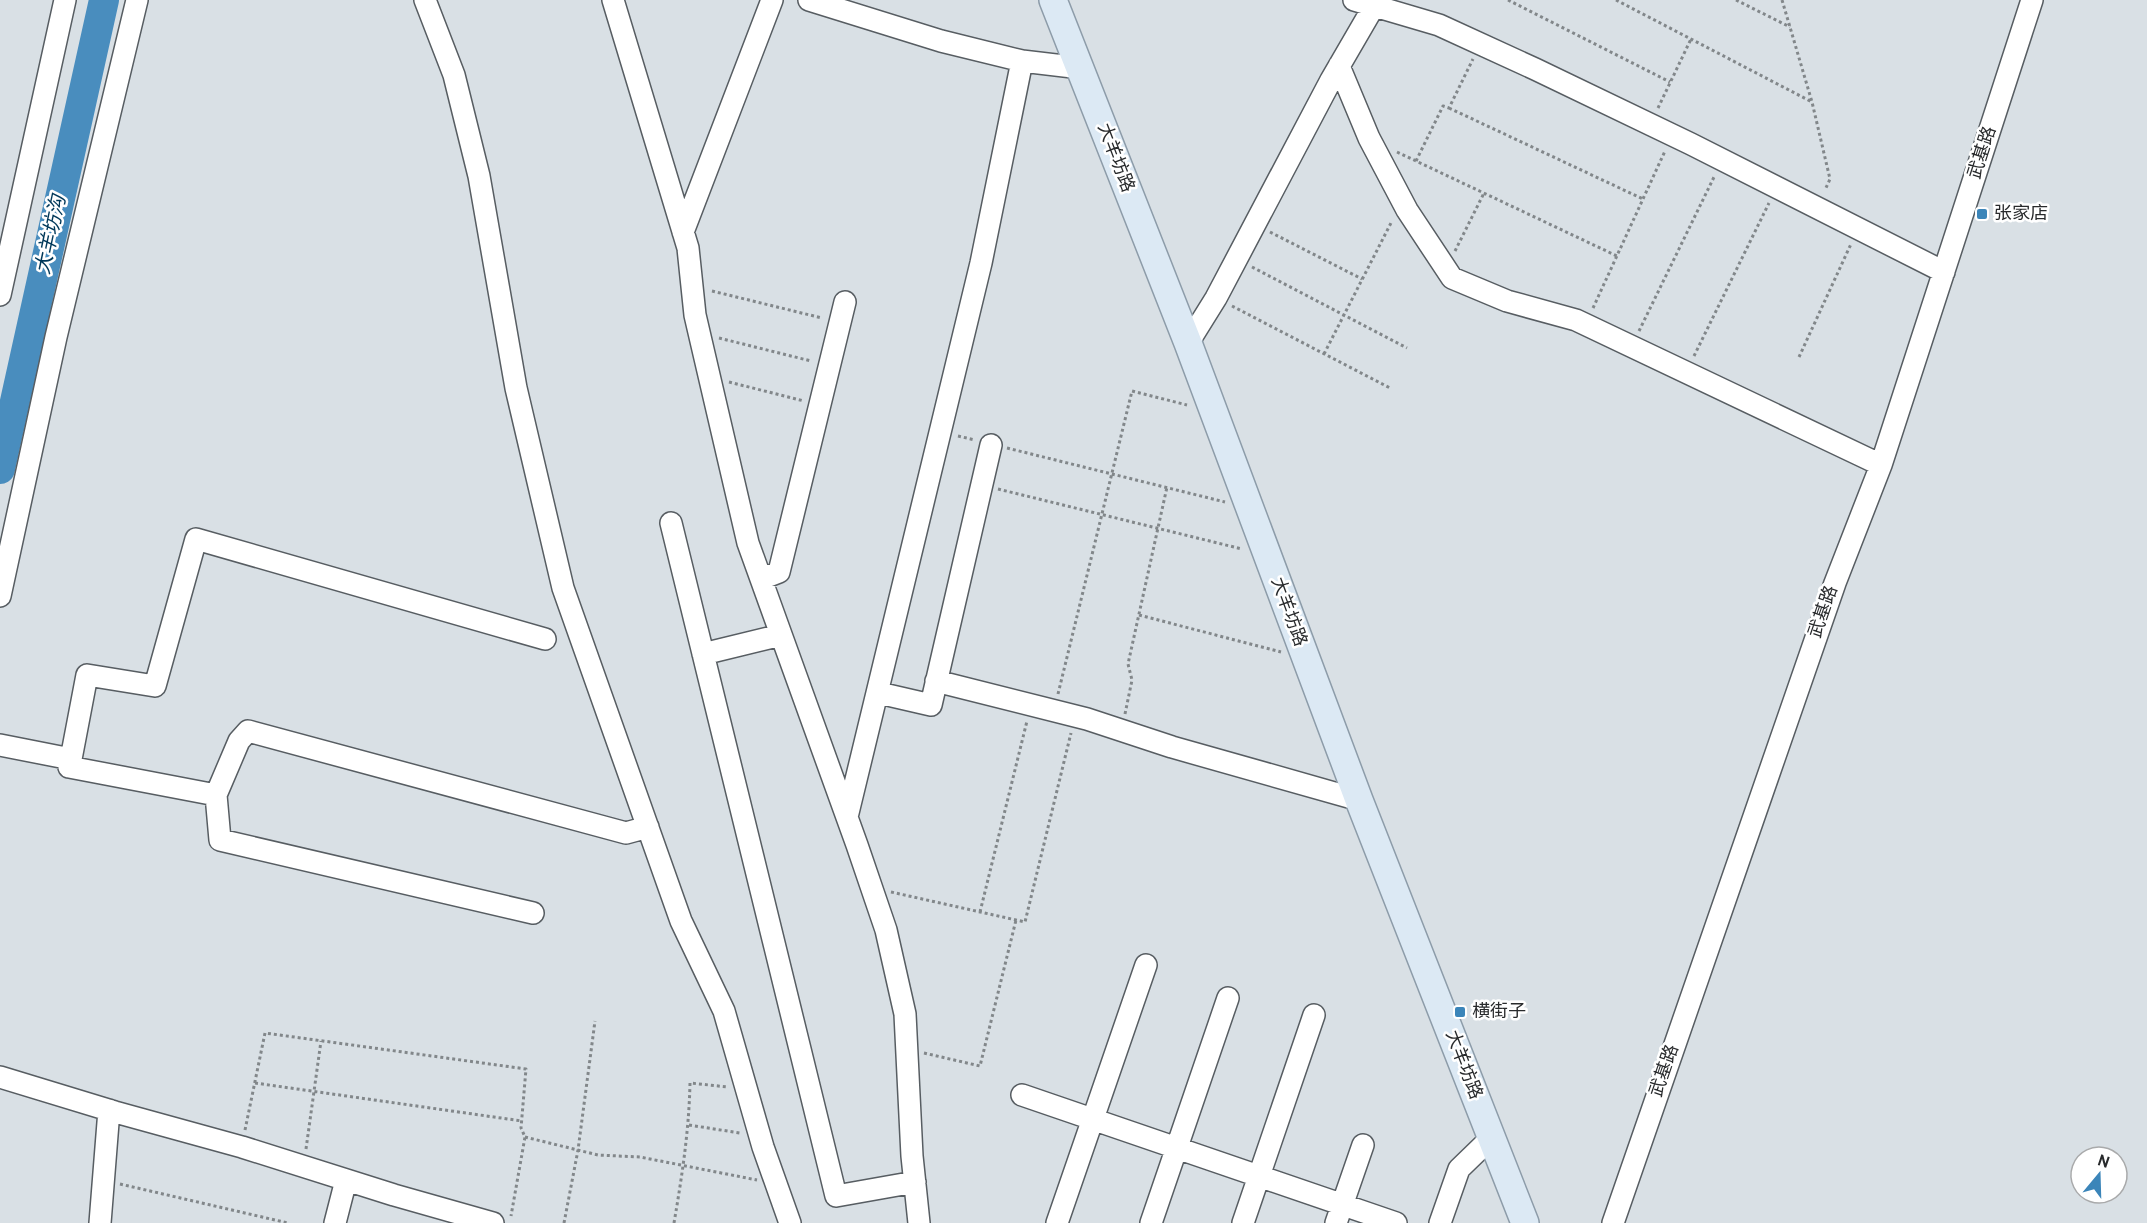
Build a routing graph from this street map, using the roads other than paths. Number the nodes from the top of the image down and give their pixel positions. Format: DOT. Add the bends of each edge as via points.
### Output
graph roads {
  1 [pos="65,0"];
  2 [pos="137,0"];
  3 [pos="425,0"];
  4 [pos="613,0"];
  5 [pos="772,0"];
  6 [pos="809,0"];
  7 [pos="1053,0"];
  8 [pos="2032,0"];
  9 [pos="1364,3"];
  10 [pos="1022,61"];
  11 [pos="1339,66"];
  12 [pos="1081,68"];
  13 [pos="683,232"];
  14 [pos="1944,272"];
  15 [pos="0,294"];
  16 [pos="845,302"];
  17 [pos="1188,343"];
  18 [pos="991,445"];
  19 [pos="1881,465"];
  20 [pos="670,523"];
  21 [pos="761,579"];
  22 [pos="0,596"];
  23 [pos="781,635"];
  24 [pos="545,639"];
  25 [pos="703,654"];
  26 [pos="936,681"];
  27 [pos="879,693"];
  28 [pos="0,745"];
  29 [pos="71,759"];
  30 [pos="216,795"];
  31 [pos="1359,800"];
  32 [pos="848,817"];
  33 [pos="648,827"];
  34 [pos="533,913"];
  35 [pos="1146,965"];
  36 [pos="1228,998"];
  37 [pos="1314,1015"];
  38 [pos="0,1077"];
  39 [pos="1022,1095"];
  40 [pos="109,1110"];
  41 [pos="1092,1119"];
  42 [pos="1491,1138"];
  43 [pos="1363,1145"];
  44 [pos="1177,1148"];
  45 [pos="1259,1176"];
  46 [pos="346,1180"];
  47 [pos="915,1182"];
  48 [pos="1339,1214"];
  49 [pos="100,1223"];
  50 [pos="335,1223"];
  51 [pos="493,1223"];
  52 [pos="790,1223"];
  53 [pos="919,1223"];
  54 [pos="1057,1223"];
  55 [pos="1151,1223"];
  56 [pos="1243,1223"];
  57 [pos="1396,1223"];
  58 [pos="1440,1223"];
  59 [pos="1525,1223"];
  60 [pos="1613,1223"];
  1 -- 15 [label="street"];
  2 -- 22 [label="street" via="56,337"];
  3 -- 33 [label="street" via="454,75 479,176 516,388 562,588"];
  4 -- 13 [label="street"];
  5 -- 13 [label="street"];
  6 -- 10 [label="street" via="941,41"];
  7 -- 12 [label="main road, 大羊坊路"];
  8 -- 14 [label="street, 武基路"];
  9 -- 11 [label="street"];
  9 -- 14 [label="street" via="1439,25 1480,44 1650,124"];
  10 -- 12 [label="street"];
  10 -- 27 [label="street" via="981,263"];
  11 -- 17 [label="street" via="1216,298"];
  11 -- 19 [label="street" via="1369,138 1402,200 1452,278 1507,301 1586,325"];
  12 -- 17 [label="main road, 大羊坊路"];
  13 -- 21 [label="street" via="699,333 748,543"];
  14 -- 19 [label="street, 武基路"];
  16 -- 21 [label="street" via="779,572"];
  17 -- 31 [label="main road, 大羊坊路"];
  18 -- 26 [label="street"];
  19 -- 60 [label="street, 武基路" via="1834,583"];
  20 -- 25 [label="street"];
  21 -- 23 [label="street"];
  23 -- 25 [label="street"];
  23 -- 32 [label="street"];
  24 -- 29 [label="street" via="196,539 154,686 87,675"];
  25 -- 47 [label="street" via="836,1196"];
  26 -- 27 [label="street" via="931,705"];
  26 -- 31 [label="street" via="1076,716"];
  27 -- 32 [label="street"];
  28 -- 29 [label="street"];
  29 -- 30 [label="street" via="69,767"];
  30 -- 33 [label="street" via="239,741 248,730 626,833"];
  30 -- 34 [label="street" via="220,840"];
  31 -- 42 [label="main road, 大羊坊路"];
  32 -- 47 [label="street" via="886,930 905,1014"];
  33 -- 52 [label="street" via="681,921 724,1011"];
  35 -- 41 [label="street"];
  36 -- 44 [label="street"];
  37 -- 45 [label="street"];
  38 -- 40 [label="street"];
  39 -- 41 [label="street"];
  40 -- 46 [label="street"];
  40 -- 49 [label="street"];
  41 -- 44 [label="street"];
  41 -- 54 [label="street"];
  42 -- 58 [label="street" via="1459,1169"];
  42 -- 59 [label="main road, 大羊坊路"];
  43 -- 48 [label="street"];
  44 -- 45 [label="street"];
  44 -- 55 [label="street"];
  45 -- 48 [label="street"];
  45 -- 56 [label="street"];
  46 -- 50 [label="street"];
  46 -- 51 [label="street"];
  47 -- 53 [label="street"];
  48 -- 57 [label="street"];
}
